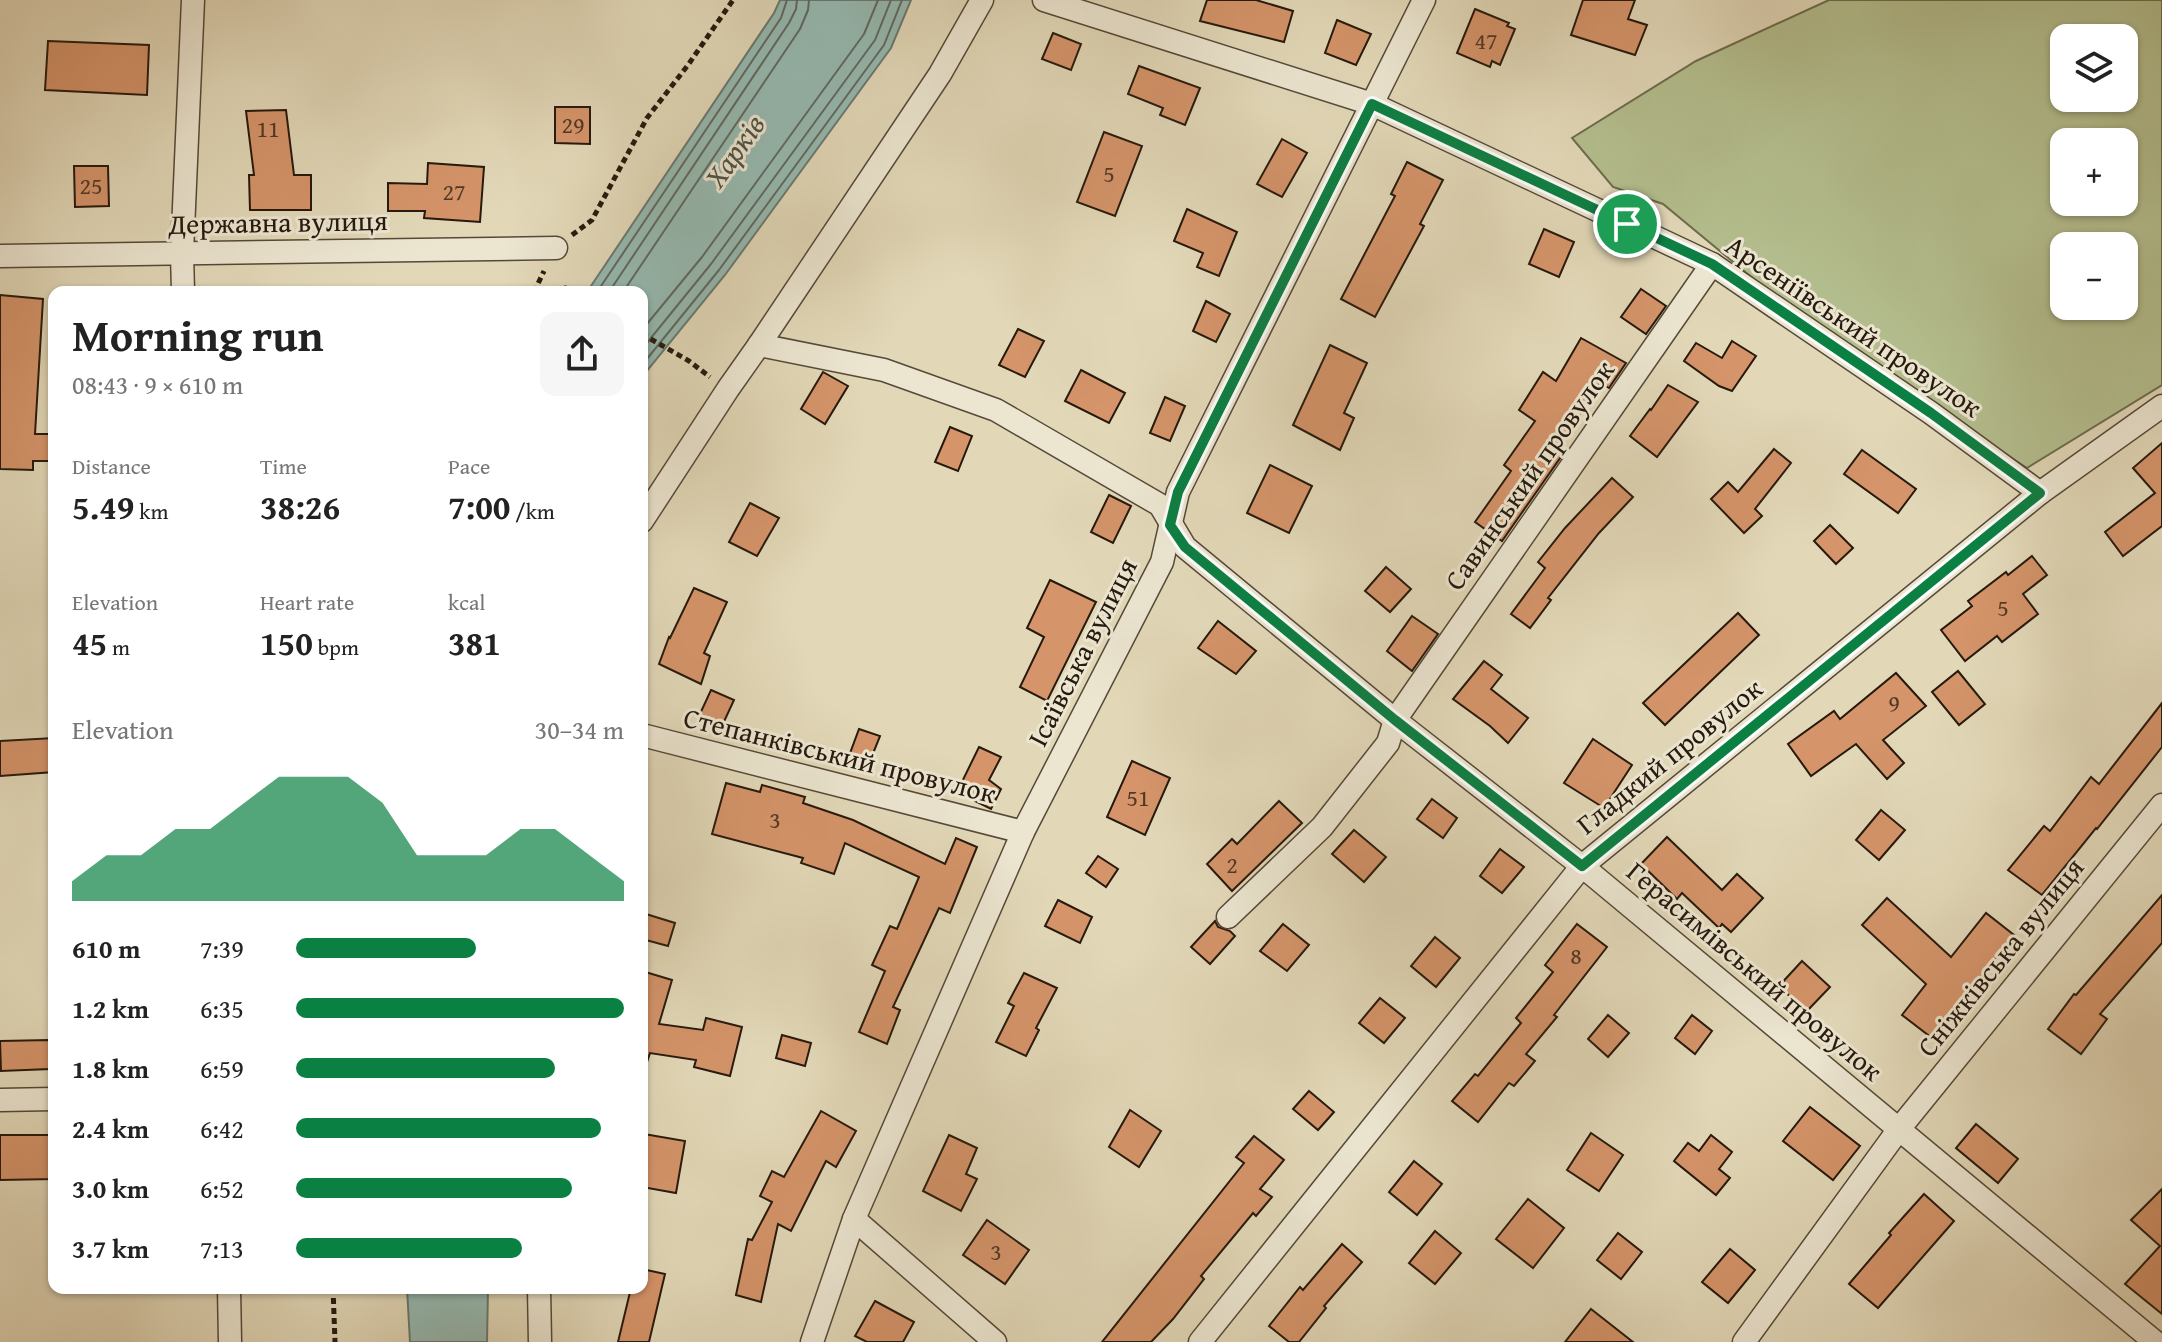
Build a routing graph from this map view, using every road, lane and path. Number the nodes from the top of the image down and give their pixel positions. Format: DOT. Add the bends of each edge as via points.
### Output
graph roads {
  1 [pos="193,0"];
  2 [pos="733,0"];
  3 [pos="982,0"];
  4 [pos="1044,0"];
  5 [pos="1424,0"];
  6 [pos="1372,104"];
  7 [pos="556,248"];
  8 [pos="182,253"];
  9 [pos="0,256"];
  10 [pos="1712,264"];
  11 [pos="183,286"];
  12 [pos="537,286"];
  13 [pos="648,337"];
  14 [pos="759,345"];
  15 [pos="689,361"];
  16 [pos="2162,406"];
  17 [pos="2040,493"];
  18 [pos="648,512"];
  19 [pos="1170,525"];
  20 [pos="1395,720"];
  21 [pos="648,737"];
  22 [pos="2162,805"];
  23 [pos="1023,832"];
  24 [pos="1582,866"];
  25 [pos="1228,917"];
  26 [pos="48,1099"];
  27 [pos="0,1100"];
  28 [pos="1899,1129"];
  29 [pos="854,1219"];
  30 [pos="229,1294"];
  31 [pos="333,1294"];
  32 [pos="539,1294"];
  33 [pos="230,1342"];
  34 [pos="335,1342"];
  35 [pos="540,1342"];
  36 [pos="812,1342"];
  37 [pos="995,1342"];
  38 [pos="1200,1342"];
  39 [pos="1744,1342"];
  40 [pos="2155,1342"];
  1 -- 8 [label="street"];
  2 -- 7 [label="path" via="647,118 592,220"];
  3 -- 14 [label="street" via="940,74"];
  4 -- 6 [label="street, Арсеніївський провулок"];
  5 -- 6 [label="street, Ісаївська вулиця"];
  6 -- 10 [label="street, Арсеніївський провулок"];
  6 -- 19 [label="street, Ісаївська вулиця" via="1178,492"];
  7 -- 8 [label="street, Державна вулиця"];
  7 -- 12 [label="path"];
  8 -- 9 [label="street, Державна вулиця"];
  8 -- 11 [label="street"];
  10 -- 17 [label="street, Арсеніївський провулок"];
  10 -- 20 [label="street, Савинський провулок"];
  13 -- 15 [label="path"];
  14 -- 18 [label="street"];
  14 -- 19 [label="street, Герасимівський провулок" via="884,370 996,410 1160,505"];
  16 -- 17 [label="street, Гладкий провулок"];
  17 -- 24 [label="street, Гладкий провулок"];
  19 -- 20 [label="street, Герасимівський провулок" via="1185,547"];
  19 -- 23 [label="street, Ісаївська вулиця" via="1162,562"];
  20 -- 24 [label="street, Герасимівський провулок"];
  20 -- 25 [label="street, Савинський провулок" via="1388,743 1322,827"];
  21 -- 23 [label="street, Степанківський провулок"];
  22 -- 28 [label="street, Сніжківська вулиця"];
  23 -- 29 [label="street, Ісаївська вулиця"];
  24 -- 28 [label="street, Герасимівський провулок"];
  24 -- 38 [label="street, Гладкий провулок"];
  26 -- 27 [label="street"];
  28 -- 39 [label="street, Сніжківська вулиця"];
  28 -- 40 [label="street, Герасимівський провулок"];
  29 -- 36 [label="street, Ісаївська вулиця"];
  29 -- 37 [label="street"];
  30 -- 33 [label="street"];
  31 -- 34 [label="path"];
  32 -- 35 [label="street"];
}
